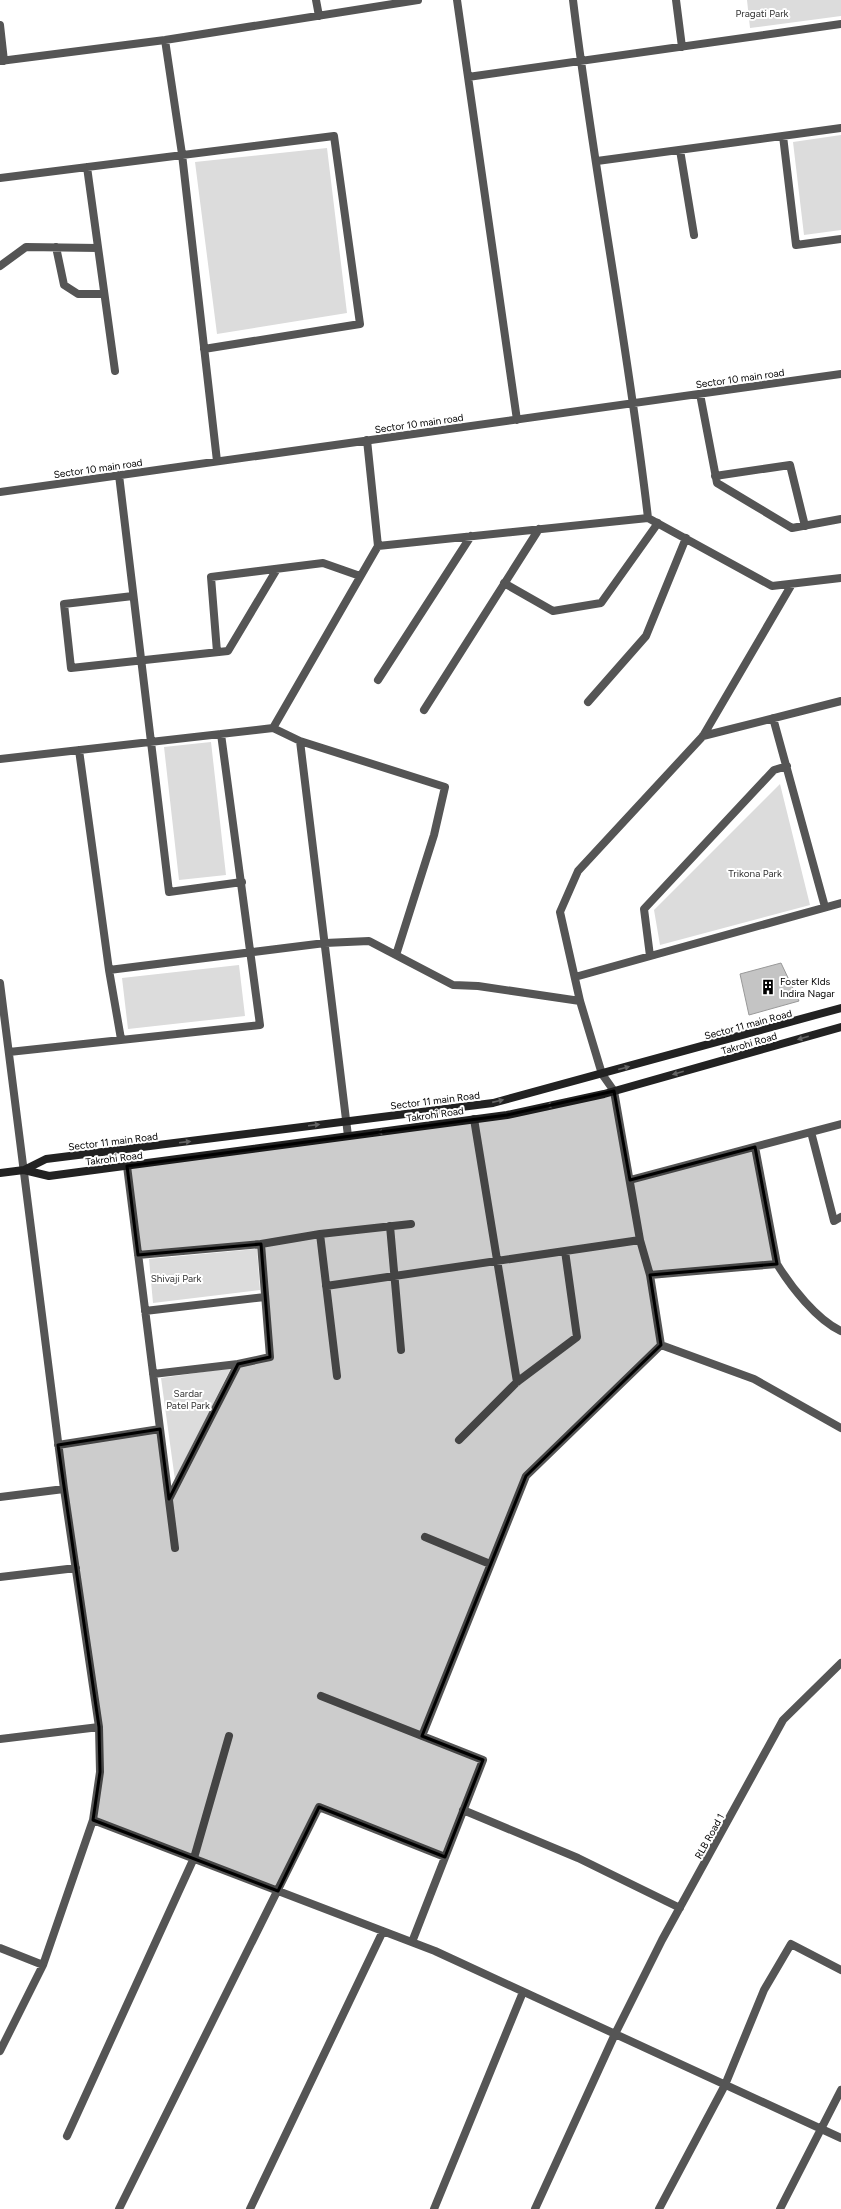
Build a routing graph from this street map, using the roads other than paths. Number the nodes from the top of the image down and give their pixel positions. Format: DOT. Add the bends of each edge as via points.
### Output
graph roads {
  1 [pos="316,0"];
  2 [pos="418,0"];
  3 [pos="457,0"];
  4 [pos="573,0"];
  5 [pos="676,0"];
  6 [pos="319,16"];
  7 [pos="841,24"];
  8 [pos="0,25"];
  9 [pos="165,40"];
  10 [pos="682,47"];
  11 [pos="2,61"];
  12 [pos="581,61"];
  13 [pos="468,77"];
  14 [pos="841,128"];
  15 [pos="783,136"];
  16 [pos="680,150"];
  17 [pos="182,154"];
  18 [pos="597,161"];
  19 [pos="88,166"];
  20 [pos="0,178"];
  21 [pos="694,235"];
  22 [pos="841,239"];
  23 [pos="56,247"];
  24 [pos="98,248"];
  25 [pos="0,266"];
  26 [pos="104,294"];
  27 [pos="204,349"];
  28 [pos="115,371"];
  29 [pos="841,376"];
  30 [pos="700,394"];
  31 [pos="634,403"];
  32 [pos="517,420"];
  33 [pos="367,440"];
  34 [pos="216,461"];
  35 [pos="120,475"];
  36 [pos="715,476"];
  37 [pos="0,492"];
  38 [pos="648,518"];
  39 [pos="841,519"];
  40 [pos="658,523"];
  41 [pos="805,526"];
  42 [pos="539,529"];
  43 [pos="471,536"];
  44 [pos="686,538"];
  45 [pos="378,546"];
  46 [pos="277,569"];
  47 [pos="360,576"];
  48 [pos="841,578"];
  49 [pos="504,583"];
  50 [pos="792,584"];
  51 [pos="133,596"];
  52 [pos="217,652"];
  53 [pos="140,660"];
  54 [pos="378,680"];
  55 [pos="841,700"];
  56 [pos="588,702"];
  57 [pos="424,710"];
  58 [pos="773,718"];
  59 [pos="273,728"];
  60 [pos="221,734"];
  61 [pos="703,736"];
  62 [pos="300,741"];
  63 [pos="150,742"];
  64 [pos="79,750"];
  65 [pos="0,759"];
  66 [pos="787,766"];
  67 [pos="242,882"];
  68 [pos="841,903"];
  69 [pos="825,907"];
  70 [pos="325,943"];
  71 [pos="251,952"];
  72 [pos="396,955"];
  73 [pos="650,956"];
  74 [pos="109,970"];
  75 [pos="575,976"];
  76 [pos="0,982"];
  77 [pos="580,1001"];
  78 [pos="841,1008"];
  79 [pos="841,1027"];
  80 [pos="121,1039"];
  81 [pos="9,1052"];
  82 [pos="602,1074"];
  83 [pos="614,1091"];
  84 [pos="474,1119"];
  85 [pos="346,1121"];
  86 [pos="841,1124"];
  87 [pos="812,1132"];
  88 [pos="348,1136"];
  89 [pos="755,1147"];
  90 [pos="127,1166"];
  91 [pos="24,1170"];
  92 [pos="0,1173"];
  93 [pos="630,1180"];
  94 [pos="841,1217"];
  95 [pos="411,1224"];
  96 [pos="390,1226"];
  97 [pos="320,1234"];
  98 [pos="640,1240"];
  99 [pos="261,1244"];
  100 [pos="565,1251"];
  101 [pos="138,1255"];
  102 [pos="498,1260"];
  103 [pos="777,1264"];
  104 [pos="650,1275"];
  105 [pos="395,1276"];
  106 [pos="326,1286"];
  107 [pos="265,1297"];
  108 [pos="145,1312"];
  109 [pos="841,1331"];
  110 [pos="661,1345"];
  111 [pos="401,1350"];
  112 [pos="238,1364"];
  113 [pos="153,1374"];
  114 [pos="337,1376"];
  115 [pos="517,1382"];
  116 [pos="841,1428"];
  117 [pos="160,1429"];
  118 [pos="459,1440"];
  119 [pos="58,1445"];
  120 [pos="64,1488"];
  121 [pos="0,1496"];
  122 [pos="169,1499"];
  123 [pos="425,1537"];
  124 [pos="175,1548"];
  125 [pos="490,1564"];
  126 [pos="76,1568"];
  127 [pos="0,1577"];
  128 [pos="841,1663"];
  129 [pos="321,1696"];
  130 [pos="99,1727"];
  131 [pos="229,1736"];
  132 [pos="422,1736"];
  133 [pos="0,1739"];
  134 [pos="463,1810"];
  135 [pos="94,1820"];
  136 [pos="445,1857"];
  137 [pos="194,1858"];
  138 [pos="278,1891"];
  139 [pos="680,1908"];
  140 [pos="383,1931"];
  141 [pos="412,1942"];
  142 [pos="0,1948"];
  143 [pos="42,1965"];
  144 [pos="841,1970"];
  145 [pos="523,1992"];
  146 [pos="615,2034"];
  147 [pos="0,2051"];
  148 [pos="725,2084"];
  149 [pos="841,2090"];
  150 [pos="822,2129"];
  151 [pos="67,2136"];
  152 [pos="841,2138"];
  153 [pos="119,2209"];
  154 [pos="250,2209"];
  155 [pos="434,2209"];
  156 [pos="535,2209"];
  157 [pos="660,2209"];
  158 [pos="780,2209"];
  1 -- 6 [label="street"];
  2 -- 6 [label="street"];
  3 -- 13 [label="street"];
  4 -- 12 [label="street"];
  5 -- 10 [label="street"];
  6 -- 9 [label="street"];
  7 -- 10 [label="street"];
  8 -- 11 [label="street"];
  9 -- 11 [label="street"];
  9 -- 17 [label="street"];
  10 -- 12 [label="street"];
  12 -- 13 [label="street"];
  12 -- 18 [label="street"];
  13 -- 32 [label="street"];
  14 -- 15 [label="street"];
  15 -- 16 [label="street"];
  15 -- 22 [label="street" via="796,245"];
  16 -- 18 [label="street"];
  16 -- 21 [label="street"];
  17 -- 19 [label="street"];
  17 -- 27 [label="street"];
  17 -- 27 [label="street" via="334,136 360,324"];
  18 -- 31 [label="street"];
  19 -- 20 [label="street"];
  19 -- 24 [label="street"];
  23 -- 24 [label="street"];
  23 -- 25 [label="street" via="26,247"];
  23 -- 26 [label="street" via="64,285 78,294"];
  24 -- 26 [label="street"];
  26 -- 28 [label="street"];
  27 -- 34 [label="street"];
  29 -- 30 [label="street, Sector 10 main road"];
  30 -- 31 [label="street, Sector 10 main road"];
  30 -- 36 [label="street"];
  31 -- 32 [label="street, Sector 10 main road"];
  31 -- 38 [label="street"];
  32 -- 33 [label="street, Sector 10 main road"];
  33 -- 34 [label="street, Sector 10 main road"];
  33 -- 45 [label="street"];
  34 -- 35 [label="street, Sector 10 main road"];
  35 -- 37 [label="street, Sector 10 main road"];
  35 -- 51 [label="street"];
  36 -- 41 [label="street" via="717,483 792,528"];
  36 -- 41 [label="street" via="790,465"];
  38 -- 40 [label="street"];
  38 -- 42 [label="street"];
  39 -- 41 [label="street"];
  40 -- 44 [label="street"];
  40 -- 49 [label="street" via="601,603 553,611"];
  42 -- 43 [label="street"];
  42 -- 49 [label="street"];
  43 -- 45 [label="street"];
  43 -- 54 [label="street"];
  44 -- 50 [label="street" via="772,586"];
  44 -- 56 [label="street" via="646,636"];
  45 -- 47 [label="street"];
  46 -- 47 [label="street" via="323,563"];
  46 -- 52 [label="street" via="228,651"];
  46 -- 52 [label="street" via="212,577"];
  47 -- 59 [label="street"];
  48 -- 50 [label="street"];
  49 -- 57 [label="street"];
  50 -- 61 [label="street"];
  51 -- 53 [label="street"];
  51 -- 53 [label="street" via="64,604 72,668"];
  52 -- 53 [label="street"];
  53 -- 63 [label="street"];
  55 -- 58 [label="street"];
  58 -- 61 [label="street"];
  58 -- 66 [label="street"];
  59 -- 60 [label="street"];
  59 -- 62 [label="street"];
  60 -- 63 [label="street"];
  60 -- 67 [label="street"];
  61 -- 75 [label="street" via="578,871 560,912"];
  62 -- 70 [label="street"];
  62 -- 72 [label="street" via="445,787 434,835"];
  63 -- 64 [label="street"];
  63 -- 67 [label="street" via="169,892"];
  64 -- 65 [label="street"];
  64 -- 74 [label="street"];
  66 -- 69 [label="street"];
  66 -- 73 [label="street" via="774,770 644,909"];
  67 -- 71 [label="street"];
  68 -- 69 [label="street"];
  69 -- 73 [label="street"];
  70 -- 71 [label="street"];
  70 -- 72 [label="street" via="369,941"];
  70 -- 85 [label="street"];
  71 -- 74 [label="street"];
  71 -- 80 [label="street" via="260,1025"];
  72 -- 77 [label="street" via="453,985 478,986"];
  73 -- 75 [label="street"];
  74 -- 80 [label="street"];
  75 -- 77 [label="street"];
  76 -- 81 [label="street"];
  77 -- 82 [label="street"];
  82 -- 78 [label="street, Sector 11 main Road, one-way"];
  79 -- 83 [label="street, Takrohi Road, one-way"];
  80 -- 81 [label="street"];
  81 -- 91 [label="street"];
  82 -- 83 [label="street"];
  85 -- 82 [label="street, Sector 11 main Road, one-way" via="493,1103"];
  83 -- 84 [label="street, Takrohi Road, one-way" via="507,1115"];
  83 -- 93 [label="street"];
  84 -- 88 [label="street, Takrohi Road, one-way"];
  84 -- 102 [label="street"];
  85 -- 88 [label="street"];
  91 -- 85 [label="street, Sector 11 main Road, one-way" via="46,1159"];
  86 -- 87 [label="street"];
  87 -- 89 [label="street"];
  87 -- 94 [label="street" via="834,1221"];
  88 -- 90 [label="street, Takrohi Road"];
  89 -- 93 [label="street"];
  89 -- 103 [label="street"];
  90 -- 91 [label="street, Takrohi Road" via="49,1176"];
  90 -- 101 [label="street"];
  91 -- 92 [label="street"];
  91 -- 119 [label="street"];
  93 -- 98 [label="street"];
  95 -- 96 [label="street"];
  96 -- 97 [label="street"];
  96 -- 105 [label="street"];
  97 -- 99 [label="street"];
  97 -- 106 [label="street"];
  98 -- 100 [label="street"];
  98 -- 104 [label="street"];
  99 -- 101 [label="street"];
  99 -- 107 [label="street"];
  100 -- 102 [label="street"];
  100 -- 115 [label="street" via="577,1337"];
  101 -- 108 [label="street"];
  102 -- 105 [label="street"];
  102 -- 115 [label="street"];
  103 -- 104 [label="street"];
  103 -- 109 [label="street" via="789,1283 832,1327"];
  104 -- 110 [label="street"];
  105 -- 106 [label="street"];
  105 -- 111 [label="street"];
  106 -- 114 [label="street"];
  107 -- 108 [label="street"];
  107 -- 112 [label="street" via="270,1357"];
  108 -- 113 [label="street"];
  110 -- 116 [label="street" via="754,1379"];
  110 -- 125 [label="street" via="526,1476"];
  112 -- 113 [label="street"];
  112 -- 122 [label="street"];
  113 -- 117 [label="street"];
  115 -- 118 [label="street"];
  117 -- 119 [label="street"];
  117 -- 122 [label="street"];
  119 -- 120 [label="street"];
  120 -- 121 [label="street"];
  120 -- 126 [label="street"];
  122 -- 124 [label="street"];
  123 -- 125 [label="street"];
  125 -- 132 [label="street"];
  126 -- 127 [label="street"];
  126 -- 130 [label="street"];
  128 -- 139 [label="street, RLB Road 1" via="783,1720"];
  129 -- 132 [label="street"];
  130 -- 133 [label="street"];
  130 -- 135 [label="street" via="100,1772"];
  131 -- 137 [label="street"];
  132 -- 134 [label="street" via="483,1760"];
  134 -- 136 [label="street"];
  134 -- 139 [label="street" via="578,1858"];
  135 -- 137 [label="street"];
  135 -- 143 [label="street"];
  136 -- 138 [label="street" via="319,1808"];
  136 -- 141 [label="street"];
  137 -- 138 [label="street"];
  137 -- 151 [label="street"];
  138 -- 140 [label="street"];
  138 -- 153 [label="street"];
  139 -- 146 [label="street, RLB Road 1"];
  140 -- 141 [label="street"];
  140 -- 154 [label="street"];
  141 -- 145 [label="street"];
  142 -- 143 [label="street"];
  143 -- 147 [label="street"];
  144 -- 148 [label="street" via="791,1944 764,1990"];
  145 -- 146 [label="street"];
  145 -- 155 [label="street"];
  146 -- 148 [label="street"];
  146 -- 156 [label="street, RLB Road 1"];
  148 -- 150 [label="street"];
  148 -- 157 [label="street"];
  149 -- 150 [label="street"];
  150 -- 152 [label="street"];
  150 -- 158 [label="street"];
}
